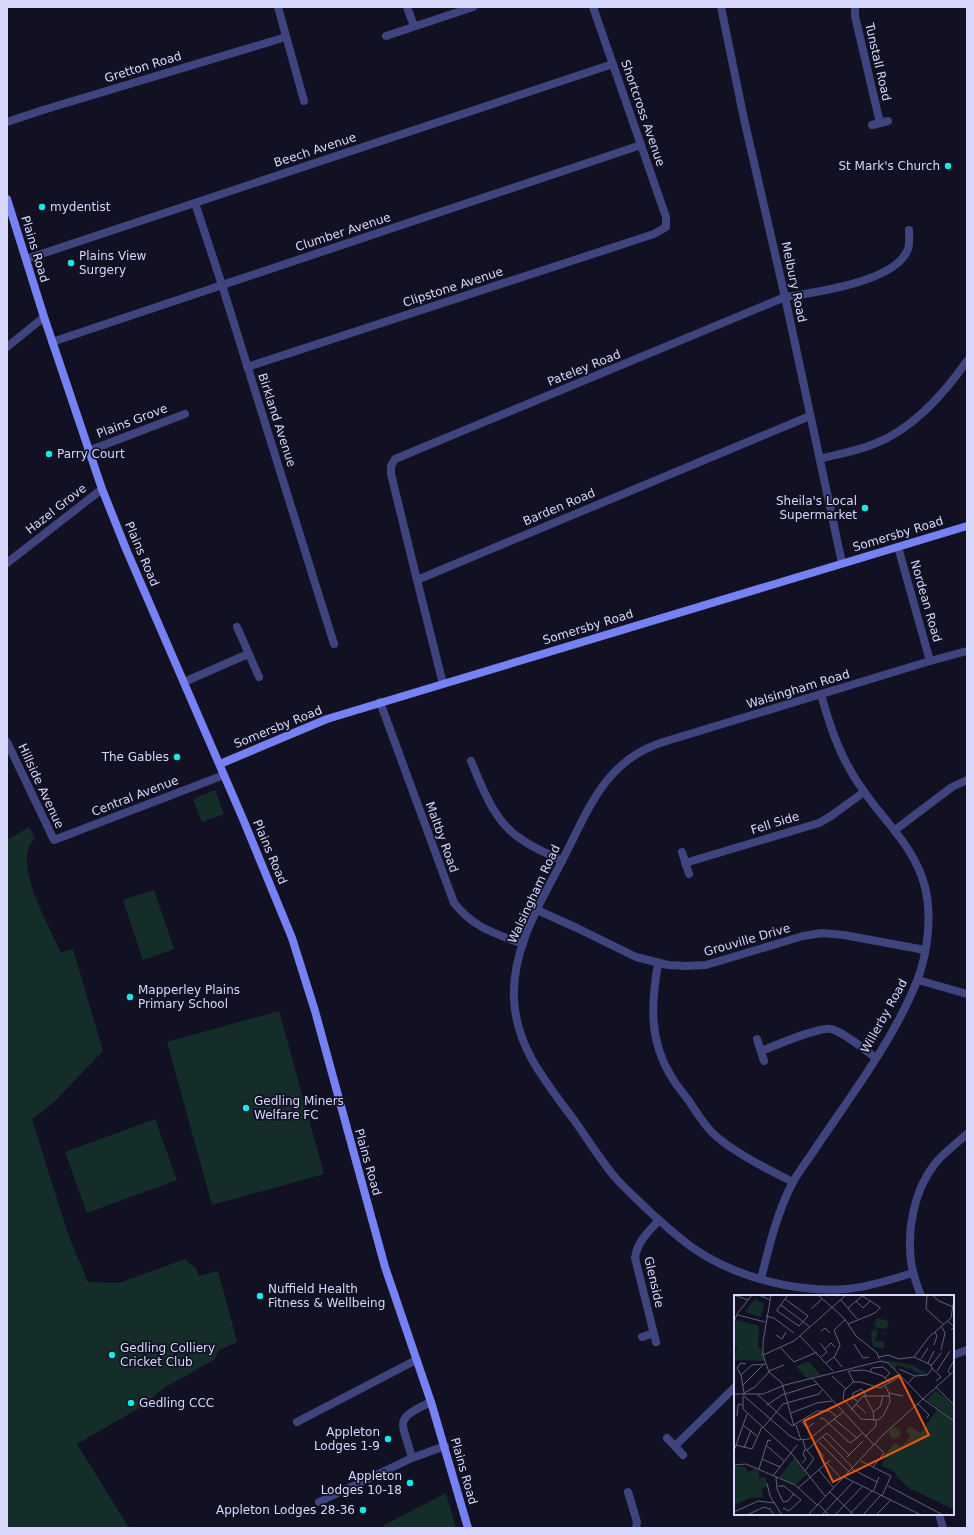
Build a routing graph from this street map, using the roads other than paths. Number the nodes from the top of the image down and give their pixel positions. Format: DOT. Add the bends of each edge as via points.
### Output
graph roads {
  1 [pos="278,7"];
  2 [pos="407,7"];
  3 [pos="473,7"];
  4 [pos="593,7"];
  5 [pos="721,7"];
  6 [pos="855,7"];
  7 [pos="414,26"];
  8 [pos="386,36"];
  9 [pos="286,37"];
  10 [pos="613,64"];
  11 [pos="304,101"];
  12 [pos="7,122"];
  13 [pos="880,123"];
  14 [pos="641,145"];
  15 [pos="7,199"];
  16 [pos="195,203"];
  17 [pos="666,227"];
  18 [pos="908,230"];
  19 [pos="26,259"];
  20 [pos="222,285"];
  21 [pos="785,297"];
  22 [pos="44,317"];
  23 [pos="52,342"];
  24 [pos="7,347"];
  25 [pos="967,361"];
  26 [pos="247,367"];
  27 [pos="185,414"];
  28 [pos="810,416"];
  29 [pos="88,451"];
  30 [pos="820,459"];
  31 [pos="102,489"];
  32 [pos="967,526"];
  33 [pos="898,547"];
  34 [pos="7,563"];
  35 [pos="842,563"];
  36 [pos="417,580"];
  37 [pos="237,627"];
  38 [pos="334,644"];
  39 [pos="967,651"];
  40 [pos="248,654"];
  41 [pos="930,661"];
  42 [pos="259,677"];
  43 [pos="184,682"];
  44 [pos="443,684"];
  45 [pos="821,694"];
  46 [pos="380,702"];
  47 [pos="7,742"];
  48 [pos="471,761"];
  49 [pos="220,764"];
  50 [pos="224,775"];
  51 [pos="967,780"];
  52 [pos="864,792"];
  53 [pos="894,830"];
  54 [pos="54,840"];
  55 [pos="682,852"];
  56 [pos="562,861"];
  57 [pos="686,863"];
  58 [pos="689,874"];
  59 [pos="536,910"];
  60 [pos="522,944"];
  61 [pos="925,950"];
  62 [pos="658,964"];
  63 [pos="918,980"];
  64 [pos="967,994"];
  65 [pos="757,1039"];
  66 [pos="761,1051"];
  67 [pos="876,1058"];
  68 [pos="764,1061"];
  69 [pos="967,1134"];
  70 [pos="793,1182"];
  71 [pos="658,1220"];
  72 [pos="913,1272"];
  73 [pos="761,1279"];
  74 [pos="795,1287"];
  75 [pos="793,1295"];
  76 [pos="921,1295"];
  77 [pos="654,1333"];
  78 [pos="642,1337"];
  79 [pos="656,1342"];
  80 [pos="967,1350"];
  81 [pos="954,1355"];
  82 [pos="416,1360"];
  83 [pos="734,1387"];
  84 [pos="431,1402"];
  85 [pos="298,1422"];
  86 [pos="667,1438"];
  87 [pos="444,1446"];
  88 [pos="675,1446"];
  89 [pos="683,1455"];
  90 [pos="412,1458"];
  91 [pos="628,1492"];
  92 [pos="319,1502"];
  93 [pos="939,1515"];
  94 [pos="468,1528"];
  95 [pos="636,1528"];
  96 [pos="944,1528"];
  1 -- 9 [label="street"];
  2 -- 7 [label="street"];
  3 -- 7 [label="street"];
  4 -- 10 [label="street, Shortcross Avenue"];
  5 -- 21 [label="street, Melbury Road"];
  6 -- 13 [label="street, Tunstall Road"];
  7 -- 8 [label="street"];
  9 -- 11 [label="street"];
  9 -- 12 [label="street, Gretton Road"];
  10 -- 14 [label="street, Shortcross Avenue"];
  10 -- 16 [label="street, Beech Avenue"];
  14 -- 17 [label="street, Shortcross Avenue" via="666,217"];
  14 -- 20 [label="street, Clumber Avenue"];
  15 -- 19 [label="main road, Plains Road"];
  16 -- 19 [label="street, Beech Avenue"];
  16 -- 20 [label="street, Birkland Avenue"];
  17 -- 26 [label="street, Clipstone Avenue" via="659,232"];
  18 -- 21 [label="street, Pateley Road" via="910,242 907,251 897,264 881,274 851,284"];
  19 -- 22 [label="main road, Plains Road"];
  20 -- 23 [label="street, Clumber Avenue"];
  20 -- 26 [label="street, Birkland Avenue"];
  21 -- 28 [label="street, Melbury Road"];
  21 -- 36 [label="street, Pateley Road" via="398,457 390,469"];
  22 -- 23 [label="main road, Plains Road"];
  22 -- 24 [label="street"];
  23 -- 29 [label="main road, Plains Road"];
  25 -- 30 [label="street" via="930,406 900,430 870,446"];
  26 -- 38 [label="street, Birkland Avenue"];
  27 -- 29 [label="street, Plains Grove"];
  28 -- 30 [label="street, Melbury Road"];
  28 -- 36 [label="street, Barden Road"];
  29 -- 31 [label="main road, Plains Road"];
  30 -- 35 [label="street, Melbury Road"];
  31 -- 34 [label="street, Hazel Grove"];
  31 -- 43 [label="main road, Plains Road"];
  32 -- 33 [label="main road, Somersby Road"];
  33 -- 35 [label="main road, Somersby Road"];
  33 -- 41 [label="street, Nordean Road"];
  35 -- 44 [label="main road, Somersby Road"];
  36 -- 44 [label="street"];
  37 -- 40 [label="street"];
  39 -- 41 [label="street, Walsingham Road"];
  40 -- 42 [label="street"];
  40 -- 43 [label="street"];
  41 -- 45 [label="street, Walsingham Road"];
  43 -- 49 [label="main road, Plains Road"];
  44 -- 46 [label="main road, Somersby Road"];
  45 -- 52 [label="street, Willerby Road" via="831,731"];
  45 -- 56 [label="street, Walsingham Road" via="648,747 637,753 618,768 600,788"];
  46 -- 49 [label="main road, Somersby Road" via="327,719"];
  46 -- 60 [label="street, Maltby Road" via="454,903 469,920"];
  47 -- 54 [label="street, Hillside Avenue"];
  48 -- 56 [label="street" via="488,800 505,825 520,839"];
  49 -- 50 [label="main road, Plains Road"];
  50 -- 54 [label="street, Central Avenue"];
  50 -- 82 [label="main road, Plains Road" via="292,938 381,1254"];
  51 -- 53 [label="street" via="952,787"];
  52 -- 53 [label="street, Willerby Road"];
  52 -- 57 [label="street, Fell Side" via="819,823"];
  53 -- 61 [label="street, Willerby Road" via="910,850 924,885 929,916"];
  55 -- 57 [label="street"];
  56 -- 59 [label="street, Walsingham Road"];
  57 -- 58 [label="street"];
  59 -- 60 [label="street, Walsingham Road"];
  59 -- 62 [label="street, Grouville Drive" via="636,957"];
  60 -- 71 [label="street, Walsingham Road" via="515,971 514,999 518,1026 526,1049 538,1070 614,1175"];
  61 -- 62 [label="street, Grouville Drive" via="822,933 803,936 706,965"];
  61 -- 63 [label="street, Willerby Road"];
  62 -- 70 [label="street" via="653,991 654,1027 661,1056 671,1076 716,1137 758,1164"];
  63 -- 64 [label="street"];
  63 -- 67 [label="street, Willerby Road"];
  65 -- 66 [label="street"];
  66 -- 67 [label="street" via="819,1030 830,1029"];
  66 -- 68 [label="street"];
  67 -- 70 [label="street, Willerby Road"];
  69 -- 72 [label="street" via="934,1165 916,1199 910,1239"];
  70 -- 73 [label="street, Willerby Road" via="782,1207"];
  71 -- 73 [label="street, Walsingham Road" via="707,1257"];
  71 -- 77 [label="street, Glenside" via="642,1240 635,1258"];
  72 -- 74 [label="street, Walsingham Road" via="855,1288 836,1290"];
  72 -- 76 [label="street"];
  73 -- 74 [label="street, Walsingham Road"];
  74 -- 75 [label="street"];
  77 -- 78 [label="street"];
  77 -- 79 [label="street, Glenside"];
  80 -- 81 [label="street"];
  82 -- 84 [label="main road, Plains Road"];
  82 -- 85 [label="street"];
  83 -- 88 [label="street"];
  84 -- 87 [label="main road, Plains Road"];
  84 -- 90 [label="street" via="413,1410 405,1417 402,1426"];
  86 -- 88 [label="street"];
  87 -- 90 [label="street"];
  87 -- 94 [label="main road, Plains Road"];
  88 -- 89 [label="street"];
  90 -- 92 [label="street"];
  91 -- 95 [label="street" via="637,1522"];
  93 -- 96 [label="street"];
}
